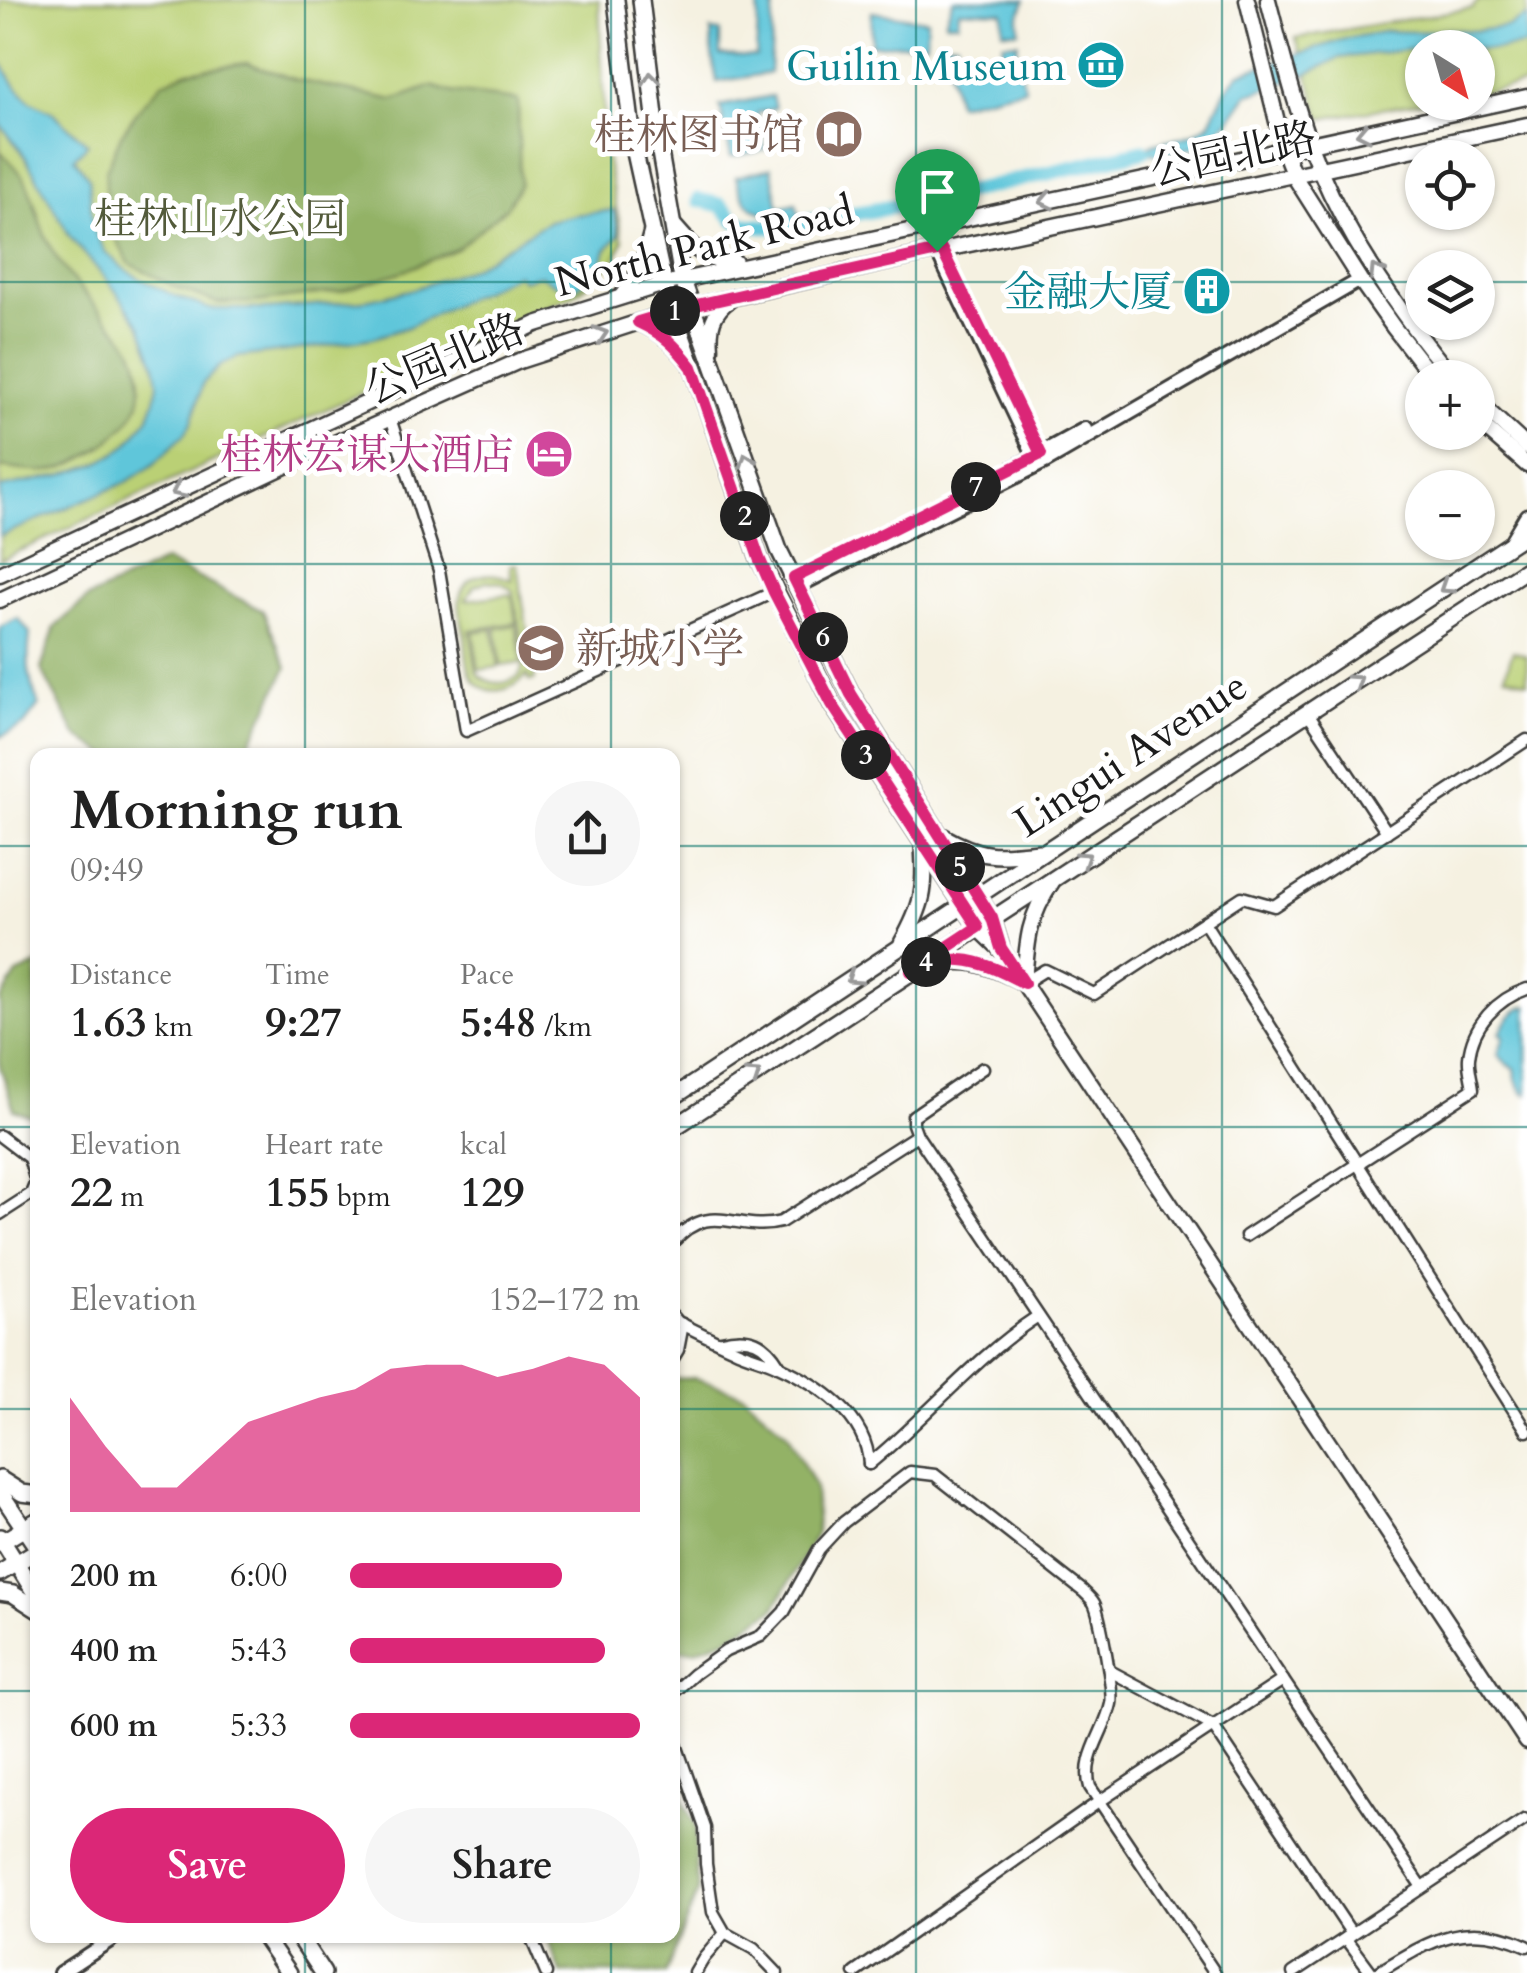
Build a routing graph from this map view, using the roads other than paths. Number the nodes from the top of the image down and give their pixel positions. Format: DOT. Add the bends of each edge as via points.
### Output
graph roads {
  1 [pos="616,0"];
  2 [pos="641,0"];
  3 [pos="1247,0"];
  4 [pos="1268,0"];
  5 [pos="1527,98"];
  6 [pos="1527,125"];
  7 [pos="1311,144"];
  8 [pos="1284,150"];
  9 [pos="1320,170"];
  10 [pos="1294,176"];
  11 [pos="672,223"];
  12 [pos="652,228"];
  13 [pos="939,251"];
  14 [pos="756,262"];
  15 [pos="1358,277"];
  16 [pos="682,278"];
  17 [pos="664,284"];
  18 [pos="736,296"];
  19 [pos="621,297"];
  20 [pos="692,306"];
  21 [pos="673,311"];
  22 [pos="638,322"];
  23 [pos="712,360"];
  24 [pos="1419,360"];
  25 [pos="1439,360"];
  26 [pos="692,367"];
  27 [pos="390,418"];
  28 [pos="1495,418"];
  29 [pos="1495,437"];
  30 [pos="1527,447"];
  31 [pos="1040,460"];
  32 [pos="1527,465"];
  33 [pos="1527,516"];
  34 [pos="1527,533"];
  35 [pos="1510,544"];
  36 [pos="1527,569"];
  37 [pos="0,574"];
  38 [pos="796,582"];
  39 [pos="774,592"];
  40 [pos="0,600"];
  41 [pos="1308,713"];
  42 [pos="1527,740"];
  43 [pos="1387,832"];
  44 [pos="940,835"];
  45 [pos="923,842"];
  46 [pos="1043,852"];
  47 [pos="1056,877"];
  48 [pos="971,900"];
  49 [pos="1204,922"];
  50 [pos="985,923"];
  51 [pos="900,946"];
  52 [pos="1001,948"];
  53 [pos="911,971"];
  54 [pos="1024,983"];
  55 [pos="1527,988"];
  56 [pos="983,1068"];
  57 [pos="680,1093"];
  58 [pos="680,1124"];
  59 [pos="917,1134"];
  60 [pos="0,1136"];
  61 [pos="30,1160"];
  62 [pos="1358,1164"];
  63 [pos="30,1195"];
  64 [pos="0,1214"];
  65 [pos="680,1234"];
  66 [pos="1246,1236"];
  67 [pos="1038,1316"];
  68 [pos="680,1322"];
  69 [pos="683,1324"];
  70 [pos="680,1340"];
  71 [pos="1527,1430"];
  72 [pos="0,1479"];
  73 [pos="0,1492"];
  74 [pos="30,1494"];
  75 [pos="30,1524"];
  76 [pos="1,1541"];
  77 [pos="30,1555"];
  78 [pos="14,1564"];
  79 [pos="0,1573"];
  80 [pos="30,1587"];
  81 [pos="0,1592"];
  82 [pos="30,1605"];
  83 [pos="1110,1671"];
  84 [pos="680,1680"];
  85 [pos="1283,1680"];
  86 [pos="684,1682"];
  87 [pos="680,1686"];
  88 [pos="1213,1726"];
  89 [pos="1527,1742"];
  90 [pos="680,1757"];
  91 [pos="1100,1800"];
  92 [pos="1524,1820"];
  93 [pos="1422,1888"];
  94 [pos="725,1933"];
  95 [pos="1349,1936"];
  96 [pos="106,1943"];
  97 [pos="269,1943"];
  98 [pos="303,1943"];
  99 [pos="533,1943"];
  100 [pos="1527,1946"];
  101 [pos="60,1973"];
  102 [pos="289,1973"];
  103 [pos="323,1973"];
  104 [pos="546,1973"];
  105 [pos="694,1973"];
  106 [pos="777,1973"];
  107 [pos="855,1973"];
  108 [pos="1215,1973"];
  109 [pos="1292,1973"];
  110 [pos="1374,1973"];
  1 -- 12 [label="main road" via="634,148"];
  11 -- 2 [label="main road, one-way"];
  3 -- 8 [label="main road"];
  4 -- 7 [label="main road"];
  5 -- 7 [label="main road, North Park Road, one-way"];
  6 -- 9 [label="main road, 公园北路"];
  7 -- 8 [label="main road, North Park Road"];
  7 -- 9 [label="main road"];
  8 -- 10 [label="main road"];
  8 -- 14 [label="main road, North Park Road, one-way"];
  9 -- 10 [label="main road, 公园北路"];
  25 -- 9 [label="main road, one-way" via="1356,240"];
  10 -- 13 [label="main road, 公园北路"];
  10 -- 15 [label="main road"];
  11 -- 14 [label="main road" via="717,262"];
  11 -- 16 [label="main road"];
  12 -- 17 [label="main road"];
  12 -- 19 [label="main road" via="641,270"];
  13 -- 18 [label="main road, 公园北路"];
  13 -- 31 [label="street"];
  14 -- 16 [label="main road, North Park Road"];
  15 -- 24 [label="main road"];
  15 -- 31 [label="street"];
  16 -- 17 [label="main road, North Park Road"];
  16 -- 20 [label="main road"];
  17 -- 19 [label="main road, North Park Road"];
  17 -- 21 [label="main road"];
  18 -- 20 [label="main road, 公园北路"];
  18 -- 23 [label="main road" via="712,320"];
  19 -- 37 [label="main road, North Park Road, one-way" via="536,324"];
  20 -- 21 [label="main road, 公园北路"];
  20 -- 23 [label="main road"];
  21 -- 22 [label="main road, 公园北路"];
  21 -- 26 [label="main road"];
  22 -- 26 [label="main road" via="660,332"];
  27 -- 22 [label="main road, 公园北路, one-way" via="519,360"];
  38 -- 23 [label="main road, one-way"];
  26 -- 39 [label="main road"];
  27 -- 39 [label="street" via="439,570 466,731"];
  27 -- 40 [label="main road, 公园北路"];
  28 -- 30 [label="main road"];
  29 -- 32 [label="main road"];
  31 -- 38 [label="street"];
  33 -- 35 [label="main road"];
  34 -- 35 [label="main road, Lingui Avenue"];
  35 -- 46 [label="main road, Lingui Avenue, one-way"];
  41 -- 36 [label="main road, Lingui Avenue, one-way"];
  38 -- 44 [label="main road" via="851,694"];
  39 -- 45 [label="main road" via="832,704"];
  41 -- 43 [label="street"];
  47 -- 41 [label="main road, Lingui Avenue, one-way"];
  42 -- 43 [label="street"];
  43 -- 49 [label="street" via="1274,906 1242,897"];
  44 -- 46 [label="main road" via="978,854"];
  44 -- 48 [label="main road"];
  45 -- 48 [label="main road"];
  45 -- 51 [label="main road" via="923,898"];
  46 -- 48 [label="main road, Lingui Avenue"];
  47 -- 50 [label="main road, Lingui Avenue"];
  47 -- 54 [label="main road" via="1029,925"];
  48 -- 50 [label="main road"];
  48 -- 51 [label="main road, Lingui Avenue"];
  49 -- 54 [label="street" via="1094,994 1045,970"];
  49 -- 62 [label="street"];
  50 -- 52 [label="main road"];
  50 -- 53 [label="main road, Lingui Avenue"];
  51 -- 57 [label="main road, Lingui Avenue, one-way"];
  52 -- 54 [label="main road"];
  53 -- 54 [label="main road" via="960,960"];
  58 -- 53 [label="main road, Lingui Avenue, one-way"];
  54 -- 89 [label="main road"];
  55 -- 62 [label="street" via="1498,1004 1479,1028 1468,1061 1474,1090"];
  56 -- 59 [label="street" via="913,1116"];
  59 -- 65 [label="street" via="781,1222 708,1218"];
  59 -- 67 [label="street"];
  60 -- 61 [label="street"];
  62 -- 66 [label="street"];
  62 -- 71 [label="street"];
  63 -- 64 [label="street"];
  67 -- 69 [label="street" via="870,1464 862,1434 835,1400 752,1340 721,1341"];
  67 -- 85 [label="street"];
  68 -- 69 [label="street"];
  69 -- 70 [label="street"];
  72 -- 74 [label="main road"];
  73 -- 75 [label="main road"];
  75 -- 76 [label="main road"];
  76 -- 78 [label="main road"];
  77 -- 78 [label="main road"];
  78 -- 79 [label="main road"];
  78 -- 80 [label="main road"];
  81 -- 82 [label="main road"];
  83 -- 86 [label="street" via="1094,1604 1083,1591 936,1475 910,1472 819,1548 784,1612 761,1636"];
  83 -- 88 [label="street"];
  83 -- 91 [label="street" via="1113,1699 1086,1774"];
  84 -- 86 [label="street"];
  85 -- 88 [label="street"];
  85 -- 93 [label="street"];
  86 -- 87 [label="street"];
  88 -- 91 [label="street"];
  88 -- 95 [label="street"];
  90 -- 94 [label="street" via="704,1828 713,1912"];
  91 -- 107 [label="street"];
  91 -- 108 [label="street"];
  92 -- 93 [label="street"];
  93 -- 95 [label="street"];
  94 -- 105 [label="street"];
  94 -- 106 [label="street"];
  95 -- 109 [label="street"];
  95 -- 110 [label="street"];
  96 -- 101 [label="street"];
  97 -- 102 [label="main road"];
  98 -- 103 [label="main road"];
  99 -- 104 [label="street"];
  100 -- 110 [label="street" via="1464,1932 1425,1944"];
}
